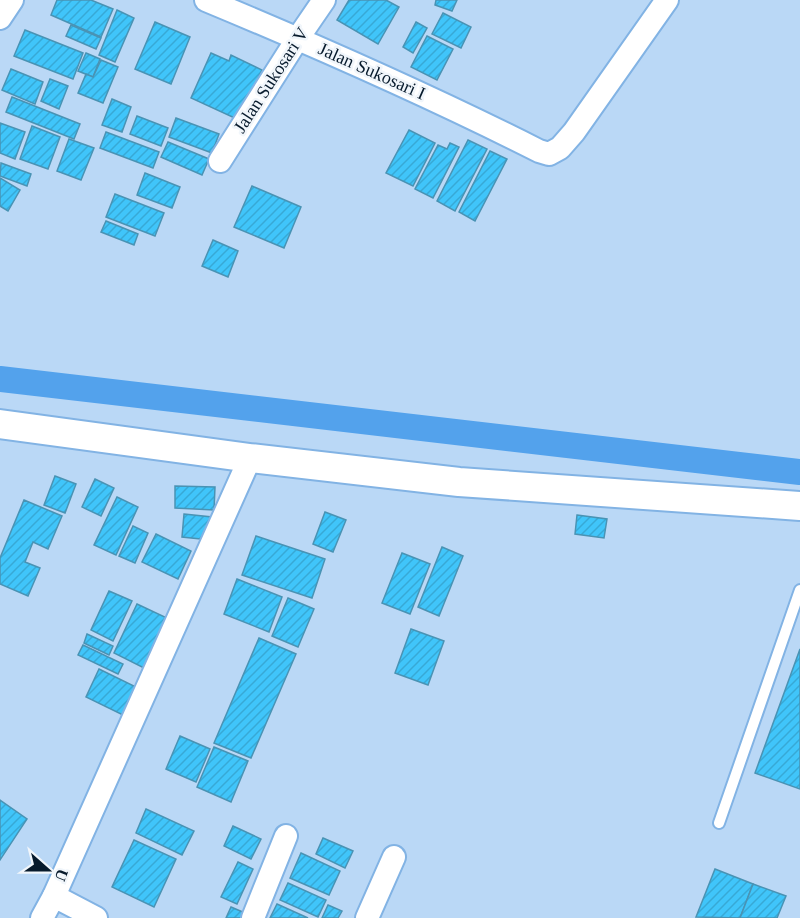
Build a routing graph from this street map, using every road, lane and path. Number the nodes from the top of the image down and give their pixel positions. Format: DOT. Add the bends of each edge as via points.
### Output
graph roads {
  1 [pos="12,0"];
  2 [pos="206,0"];
  3 [pos="324,0"];
  4 [pos="667,0"];
  5 [pos="0,18"];
  6 [pos="298,38"];
  7 [pos="220,161"];
  8 [pos="0,424"];
  9 [pos="250,458"];
  10 [pos="800,506"];
  11 [pos="800,590"];
  12 [pos="719,822"];
  13 [pos="286,836"];
  14 [pos="394,857"];
  15 [pos="54,896"];
  16 [pos="42,918"];
  17 [pos="96,918"];
  18 [pos="254,918"];
  19 [pos="367,918"];
  1 -- 5 [label="street"];
  2 -- 6 [label="street, Jalan Sukosari I"];
  3 -- 6 [label="street, Jalan Sukosari V"];
  4 -- 6 [label="street, Jalan Sukosari I" via="574,132 549,154"];
  6 -- 7 [label="street, Jalan Sukosari V"];
  8 -- 9 [label="street"];
  9 -- 10 [label="street" via="459,482"];
  9 -- 15 [label="street"];
  11 -- 12 [label="lane"];
  13 -- 18 [label="street"];
  14 -- 19 [label="street"];
  15 -- 16 [label="street"];
  15 -- 17 [label="street"];
}
